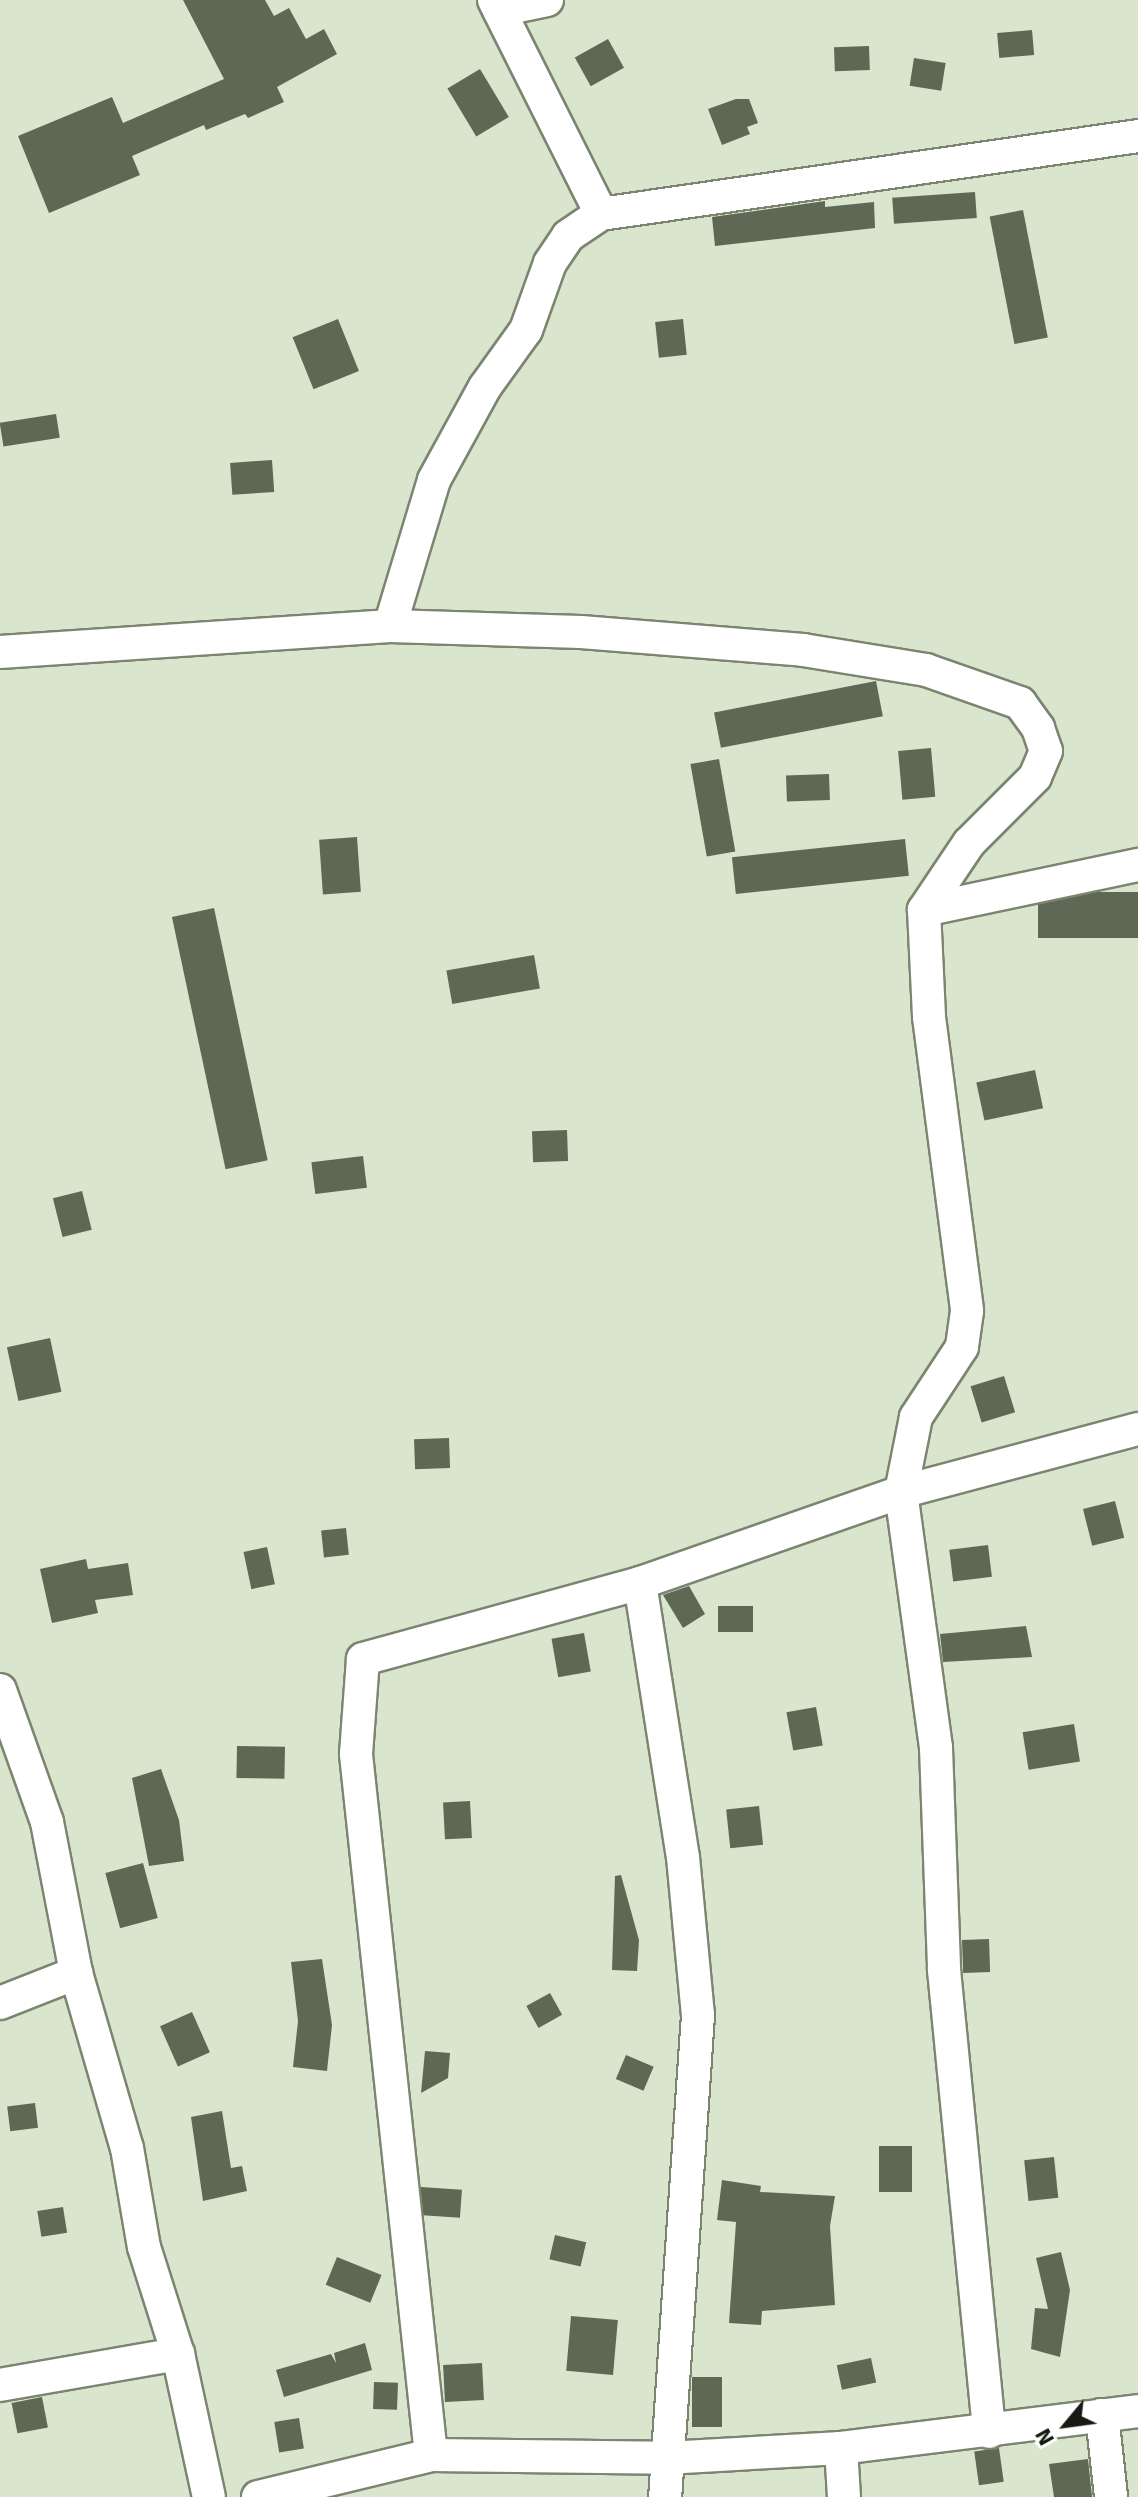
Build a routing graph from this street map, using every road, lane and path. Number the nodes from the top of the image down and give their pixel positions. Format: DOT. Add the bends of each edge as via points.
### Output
graph roads {
  1 [pos="547,0"];
  2 [pos="496,5"];
  3 [pos="1138,136"];
  4 [pos="601,214"];
  5 [pos="390,626"];
  6 [pos="0,652"];
  7 [pos="1138,865"];
  8 [pos="924,910"];
  9 [pos="1138,1429"];
  10 [pos="901,1492"];
  11 [pos="640,1583"];
  12 [pos="0,1690"];
  13 [pos="76,1973"];
  14 [pos="0,2003"];
  15 [pos="178,2354"];
  16 [pos="0,2385"];
  17 [pos="1138,2411"];
  18 [pos="1102,2415"];
  19 [pos="989,2432"];
  20 [pos="841,2448"];
  21 [pos="431,2455"];
  22 [pos="666,2458"];
  23 [pos="209,2497"];
  24 [pos="258,2497"];
  25 [pos="665,2497"];
  26 [pos="844,2497"];
  27 [pos="1111,2497"];
  1 -- 2 [label="street"];
  2 -- 4 [label="street"];
  3 -- 4 [label="street"];
  4 -- 5 [label="street" via="568,236 550,263 526,330 485,387 434,480"];
  5 -- 6 [label="street"];
  5 -- 8 [label="street" via="581,632 803,650 926,670 1020,703 1046,751 1035,777 969,843"];
  7 -- 8 [label="street"];
  8 -- 10 [label="street" via="929,1017 967,1311 962,1347 916,1417"];
  9 -- 10 [label="street"];
  10 -- 11 [label="street"];
  10 -- 19 [label="street" via="936,1748 944,1970"];
  11 -- 21 [label="street" via="363,1659 356,1754"];
  11 -- 22 [label="street" via="683,1857 698,2015"];
  12 -- 13 [label="street" via="47,1822"];
  13 -- 14 [label="street"];
  13 -- 15 [label="street" via="127,2148 144,2247"];
  15 -- 16 [label="street"];
  15 -- 23 [label="street"];
  17 -- 18 [label="street"];
  18 -- 19 [label="street"];
  18 -- 27 [label="street"];
  19 -- 20 [label="street"];
  20 -- 22 [label="street"];
  20 -- 26 [label="street"];
  21 -- 22 [label="street"];
  21 -- 24 [label="street"];
  22 -- 25 [label="street"];
}
